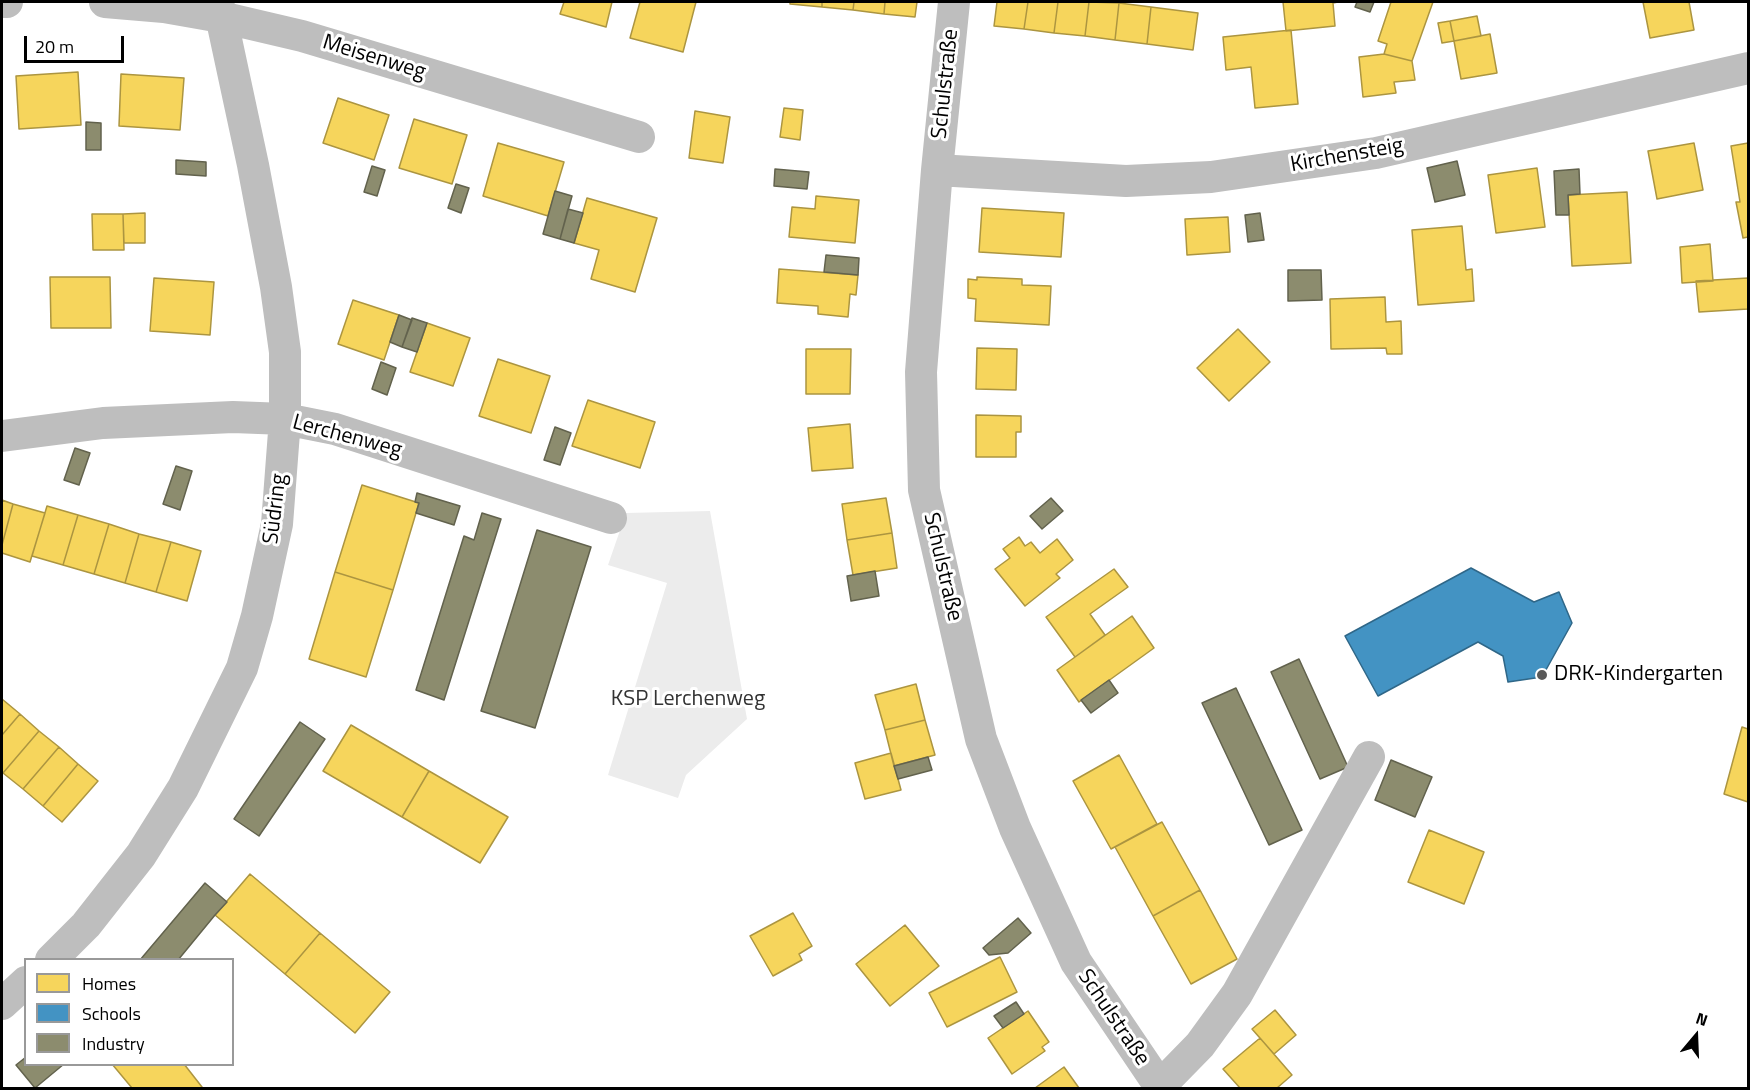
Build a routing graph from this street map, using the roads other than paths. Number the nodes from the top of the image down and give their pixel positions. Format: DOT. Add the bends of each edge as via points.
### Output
graph roads {
  1 [pos="2,2"];
  2 [pos="7,2"];
  3 [pos="105,2"];
  4 [pos="954,2"];
  5 [pos="219,9"];
  6 [pos="1749,68"];
  7 [pos="639,137"];
  8 [pos="937,170"];
  9 [pos="285,419"];
  10 [pos="2,436"];
  11 [pos="611,518"];
  12 [pos="1369,757"];
  13 [pos="53,958"];
  14 [pos="24,984"];
  15 [pos="2,1004"];
  16 [pos="1160,1088"];
  1 -- 2 [label="street"];
  3 -- 5 [label="street, Meisenweg"];
  4 -- 8 [label="street, Schulstraße"];
  5 -- 7 [label="street, Meisenweg"];
  5 -- 9 [label="street, Südring" via="276,287 285,352"];
  6 -- 8 [label="street, Kirchensteig" via="1376,153 1211,177 1126,181"];
  8 -- 16 [label="street, Schulstraße" via="921,372 924,490 981,739 1015,828 1076,962"];
  9 -- 10 [label="street, Lerchenweg" via="233,417 103,423"];
  9 -- 11 [label="street, Lerchenweg" via="335,429"];
  9 -- 13 [label="street, Südring" via="277,524 242,668 183,788 141,855 86,925"];
  12 -- 16 [label="street, Schulstraße" via="1237,994 1200,1045"];
  14 -- 15 [label="street"];
}
